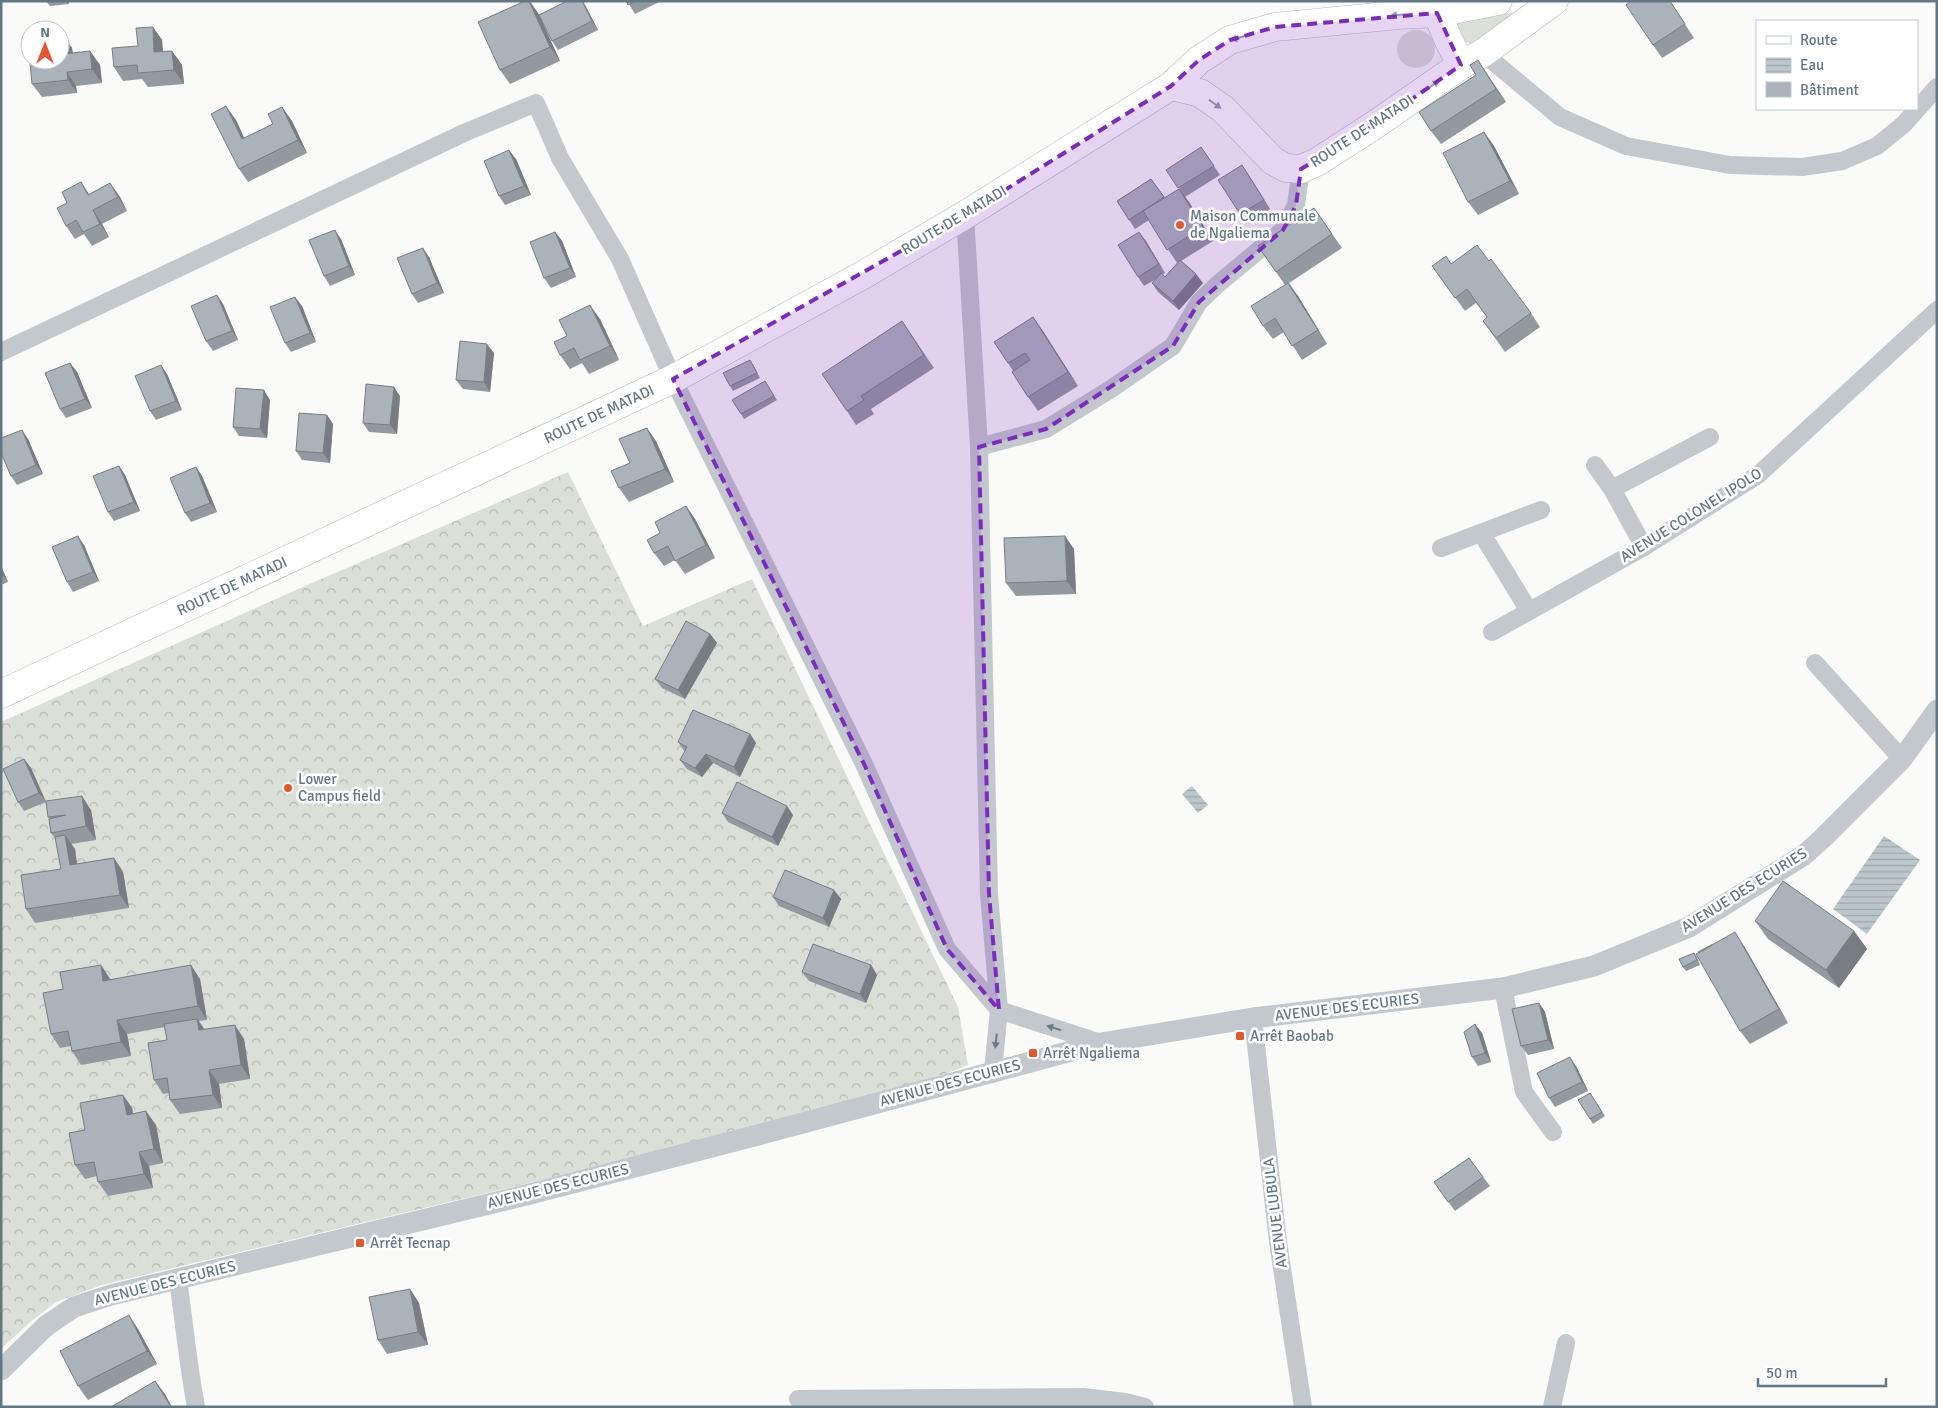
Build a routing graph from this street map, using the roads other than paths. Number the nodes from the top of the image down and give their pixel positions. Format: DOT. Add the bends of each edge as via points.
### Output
graph roads {
  1 [pos="1498,1"];
  2 [pos="1554,1"];
  3 [pos="1437,13"];
  4 [pos="1472,59"];
  5 [pos="1171,86"];
  6 [pos="1937,87"];
  7 [pos="1918,108"];
  8 [pos="1916,110"];
  9 [pos="1301,169"];
  10 [pos="965,215"];
  11 [pos="1937,310"];
  12 [pos="1,352"];
  13 [pos="673,380"];
  14 [pos="1710,437"];
  15 [pos="979,447"];
  16 [pos="1595,465"];
  17 [pos="1612,489"];
  18 [pos="1541,510"];
  19 [pos="1482,534"];
  20 [pos="1644,547"];
  21 [pos="1441,548"];
  22 [pos="1529,611"];
  23 [pos="1492,632"];
  24 [pos="1815,663"];
  25 [pos="1,694"];
  26 [pos="1937,710"];
  27 [pos="1902,759"];
  28 [pos="1503,988"];
  29 [pos="999,1010"];
  30 [pos="1253,1018"];
  31 [pos="1101,1043"];
  32 [pos="993,1071"];
  33 [pos="1552,1132"];
  34 [pos="178,1279"];
  35 [pos="1566,1343"];
  36 [pos="1,1370"];
  37 [pos="798,1399"];
  38 [pos="888,1402"];
  39 [pos="1083,1402"];
  40 [pos="196,1407"];
  41 [pos="1145,1407"];
  42 [pos="1303,1407"];
  43 [pos="1552,1407"];
  1 -- 3 [label="main road, ROUTE DE MATADI"];
  2 -- 4 [label="main road, ROUTE DE MATADI"];
  3 -- 4 [label="main road" via="1448,39"];
  3 -- 5 [label="main road, ROUTE DE MATADI, one-way" via="1275,27 1230,40 1199,60"];
  4 -- 8 [label="street" via="1560,117 1626,146 1730,165 1802,167 1842,161 1877,146"];
  9 -- 4 [label="main road, ROUTE DE MATADI, one-way" via="1373,126"];
  5 -- 9 [label="main road, ROUTE DE MATADI, one-way" via="1200,93 1223,109 1273,161 1286,168"];
  5 -- 10 [label="main road, ROUTE DE MATADI"];
  6 -- 7 [label="street"];
  9 -- 15 [label="street" via="1296,205 1283,230 1199,302 1174,346 1046,429"];
  10 -- 13 [label="main road, ROUTE DE MATADI"];
  10 -- 15 [label="street"];
  11 -- 20 [label="street, AVENUE COLONEL IPOLO" via="1758,475"];
  12 -- 13 [label="street" via="536,102 560,158 620,260"];
  13 -- 25 [label="main road, ROUTE DE MATADI"];
  13 -- 29 [label="street" via="864,764 948,949"];
  14 -- 17 [label="street"];
  15 -- 29 [label="street" via="989,894"];
  16 -- 17 [label="street"];
  17 -- 20 [label="street"];
  18 -- 19 [label="street"];
  19 -- 21 [label="street"];
  19 -- 22 [label="street"];
  20 -- 22 [label="street, AVENUE COLONEL IPOLO"];
  22 -- 23 [label="street, AVENUE COLONEL IPOLO"];
  24 -- 27 [label="street"];
  26 -- 27 [label="street, AVENUE DES ECURIES"];
  27 -- 28 [label="street, AVENUE DES ECURIES" via="1804,855 1689,927 1594,966"];
  28 -- 30 [label="street, AVENUE DES ECURIES"];
  28 -- 33 [label="street" via="1524,1092"];
  31 -- 29 [label="street, one-way"];
  29 -- 32 [label="street, one-way"];
  30 -- 31 [label="street, AVENUE DES ECURIES"];
  30 -- 42 [label="street, AVENUE LUBULA" via="1278,1242"];
  31 -- 32 [label="street, AVENUE DES ECURIES"];
  32 -- 34 [label="street, AVENUE DES ECURIES" via="536,1192"];
  34 -- 36 [label="street, AVENUE DES ECURIES" via="74,1307 46,1326"];
  34 -- 40 [label="street"];
  35 -- 43 [label="street"];
  37 -- 38 [label="street"];
  38 -- 39 [label="street"];
  39 -- 41 [label="street" via="1125,1402"];
}
